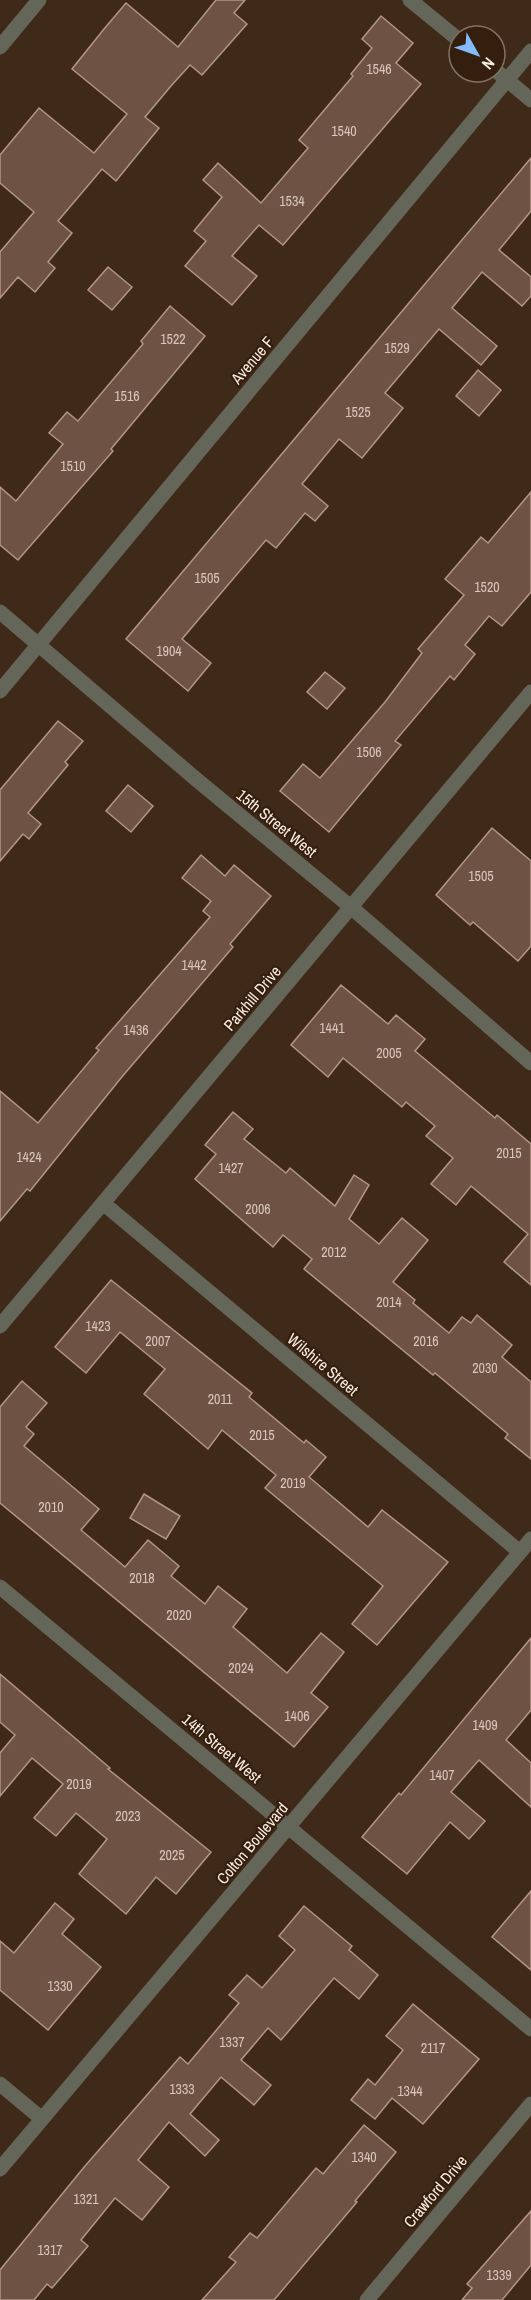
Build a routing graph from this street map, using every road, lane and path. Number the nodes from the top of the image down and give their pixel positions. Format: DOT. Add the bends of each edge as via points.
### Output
graph roads {
  1 [pos="39,0"];
  2 [pos="410,0"];
  3 [pos="447,30"];
  4 [pos="0,47"];
  5 [pos="531,51"];
  6 [pos="507,70"];
  7 [pos="507,80"];
  8 [pos="494,84"];
  9 [pos="531,100"];
  10 [pos="0,612"];
  11 [pos="39,644"];
  12 [pos="0,691"];
  13 [pos="531,692"];
  14 [pos="352,908"];
  15 [pos="531,1063"];
  16 [pos="103,1203"];
  17 [pos="0,1326"];
  18 [pos="531,1539"];
  19 [pos="520,1552"];
  20 [pos="0,1587"];
  21 [pos="289,1827"];
  22 [pos="531,2029"];
  23 [pos="0,2084"];
  24 [pos="531,2104"];
  25 [pos="42,2119"];
  26 [pos="0,2169"];
  27 [pos="367,2300"];
  1 -- 4 [label="street"];
  2 -- 3 [label="street"];
  5 -- 6 [label="street, Avenue F"];
  7 -- 9 [label="street"];
  8 -- 11 [label="street, Avenue F"];
  10 -- 11 [label="street, 15th Street West"];
  11 -- 12 [label="street, Avenue F"];
  11 -- 14 [label="street, 15th Street West"];
  13 -- 14 [label="street, Parkhill Drive"];
  14 -- 15 [label="street, 15th Street West"];
  14 -- 16 [label="street, Parkhill Drive"];
  16 -- 17 [label="street, Parkhill Drive"];
  16 -- 19 [label="street, Wilshire Street"];
  18 -- 19 [label="street, Colton Boulevard"];
  19 -- 21 [label="street, Colton Boulevard"];
  20 -- 21 [label="street, 14th Street West"];
  21 -- 22 [label="street, 14th Street West"];
  21 -- 25 [label="street, Colton Boulevard"];
  23 -- 25 [label="street"];
  24 -- 27 [label="street, Crawford Drive"];
  25 -- 26 [label="street, Colton Boulevard"];
}
